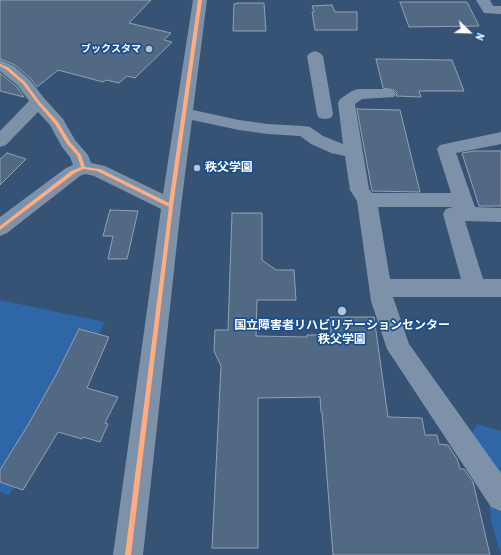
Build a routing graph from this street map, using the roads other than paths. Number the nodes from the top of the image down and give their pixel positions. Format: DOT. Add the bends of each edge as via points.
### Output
graph roads {
  1 [pos="200,0"];
  2 [pos="483,0"];
  3 [pos="501,10"];
  4 [pos="315,56"];
  5 [pos="0,65"];
  6 [pos="388,94"];
  7 [pos="38,102"];
  8 [pos="348,112"];
  9 [pos="185,113"];
  10 [pos="325,114"];
  11 [pos="304,131"];
  12 [pos="501,138"];
  13 [pos="0,141"];
  14 [pos="353,151"];
  15 [pos="83,168"];
  16 [pos="367,200"];
  17 [pos="171,206"];
  18 [pos="465,207"];
  19 [pos="501,215"];
  20 [pos="0,228"];
  21 [pos="474,287"];
  22 [pos="379,288"];
  23 [pos="501,288"];
  24 [pos="501,497"];
  25 [pos="128,555"];
  1 -- 9 [label="street"];
  2 -- 3 [label="street" via="489,10"];
  4 -- 10 [label="street"];
  5 -- 7 [label="street" via="24,83"];
  6 -- 8 [label="street" via="358,94 346,103"];
  7 -- 13 [label="street"];
  7 -- 15 [label="street" via="57,123 78,155"];
  8 -- 10 [label="street"];
  8 -- 14 [label="street"];
  9 -- 11 [label="street" via="239,125"];
  9 -- 17 [label="street"];
  10 -- 11 [label="street" via="307,123"];
  11 -- 14 [label="street" via="337,149"];
  12 -- 18 [label="street" via="446,149"];
  14 -- 16 [label="street" via="360,190"];
  15 -- 17 [label="street" via="98,170"];
  15 -- 20 [label="street" via="72,172"];
  16 -- 18 [label="street"];
  16 -- 22 [label="street"];
  17 -- 25 [label="street"];
  18 -- 19 [label="street"];
  18 -- 21 [label="street" via="452,214"];
  21 -- 22 [label="street"];
  21 -- 23 [label="street"];
  22 -- 24 [label="street" via="399,349"];
}
